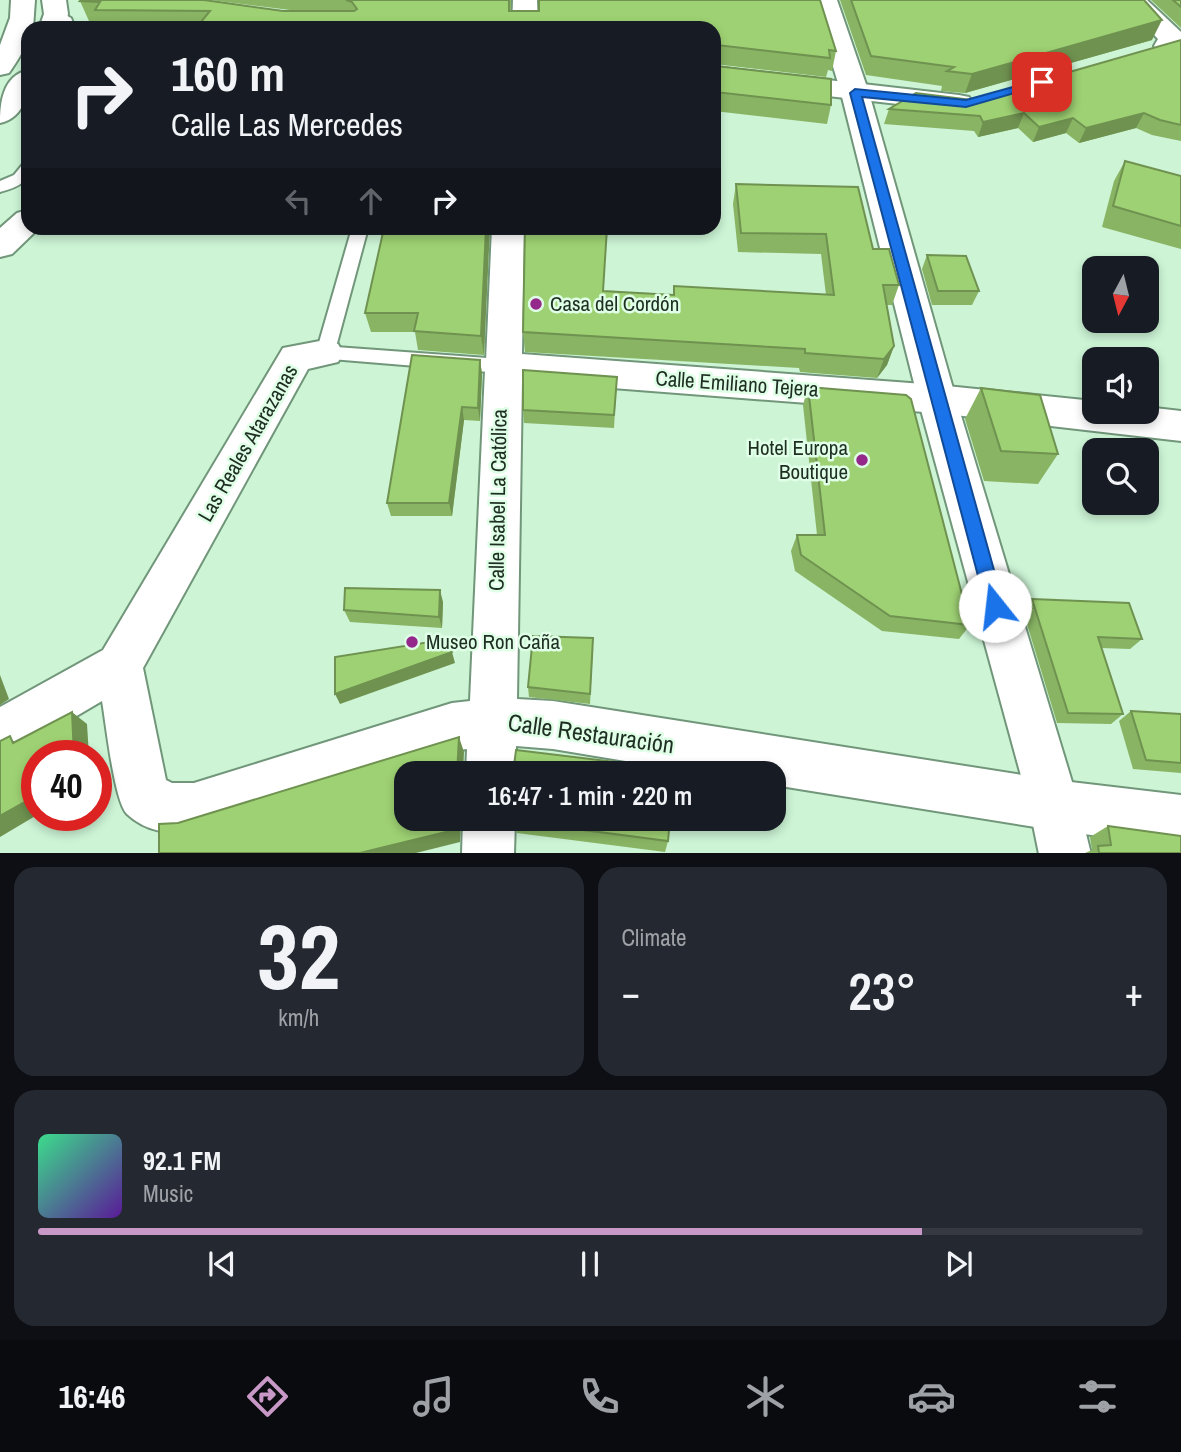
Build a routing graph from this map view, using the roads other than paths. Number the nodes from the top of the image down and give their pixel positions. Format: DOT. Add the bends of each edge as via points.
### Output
graph roads {
  1 [pos="23,0"];
  2 [pos="525,0"];
  3 [pos="825,0"];
  4 [pos="1133,0"];
  5 [pos="22,21"];
  6 [pos="524,21"];
  7 [pos="21,28"];
  8 [pos="1176,50"];
  9 [pos="1140,53"];
  10 [pos="0,67"];
  11 [pos="721,76"];
  12 [pos="21,87"];
  13 [pos="855,93"];
  14 [pos="980,100"];
  15 [pos="0,115"];
  16 [pos="21,176"];
  17 [pos="0,187"];
  18 [pos="21,226"];
  19 [pos="358,235"];
  20 [pos="508,235"];
  21 [pos="0,246"];
  22 [pos="325,353"];
  23 [pos="501,366"];
  24 [pos="937,399"];
  25 [pos="1181,426"];
  26 [pos="119,666"];
  27 [pos="493,721"];
  28 [pos="0,734"];
  29 [pos="491,761"];
  30 [pos="1054,805"];
  31 [pos="1181,821"];
  32 [pos="489,831"];
  33 [pos="488,853"];
  34 [pos="1065,853"];
  1 -- 5 [label="street"];
  2 -- 6 [label="street"];
  3 -- 13 [label="street"];
  4 -- 8 [label="street" via="1172,38"];
  7 -- 10 [label="street"];
  8 -- 9 [label="street"];
  11 -- 13 [label="street"];
  12 -- 15 [label="street"];
  13 -- 14 [label="street" via="966,104"];
  13 -- 24 [label="street"];
  16 -- 17 [label="lane"];
  18 -- 21 [label="street"];
  19 -- 22 [label="lane, Las Reales Atarazanas"];
  20 -- 23 [label="street, Calle Isabel La Católica"];
  22 -- 23 [label="lane"];
  22 -- 26 [label="street, Las Reales Atarazanas" via="296,358"];
  23 -- 24 [label="street, Calle Emiliano Tejera"];
  23 -- 27 [label="street, Calle Isabel La Católica"];
  24 -- 25 [label="street, Calle Emiliano Tejera"];
  24 -- 30 [label="street"];
  26 -- 27 [label="street, Calle Restauración" via="144,795 166,808 194,808 452,727"];
  26 -- 28 [label="street"];
  27 -- 29 [label="street, Calle Isabel La Católica"];
  27 -- 30 [label="street, Calle Restauración" via="553,725"];
  30 -- 31 [label="street, Calle Restauración"];
  30 -- 34 [label="street"];
  32 -- 33 [label="street"];
}
